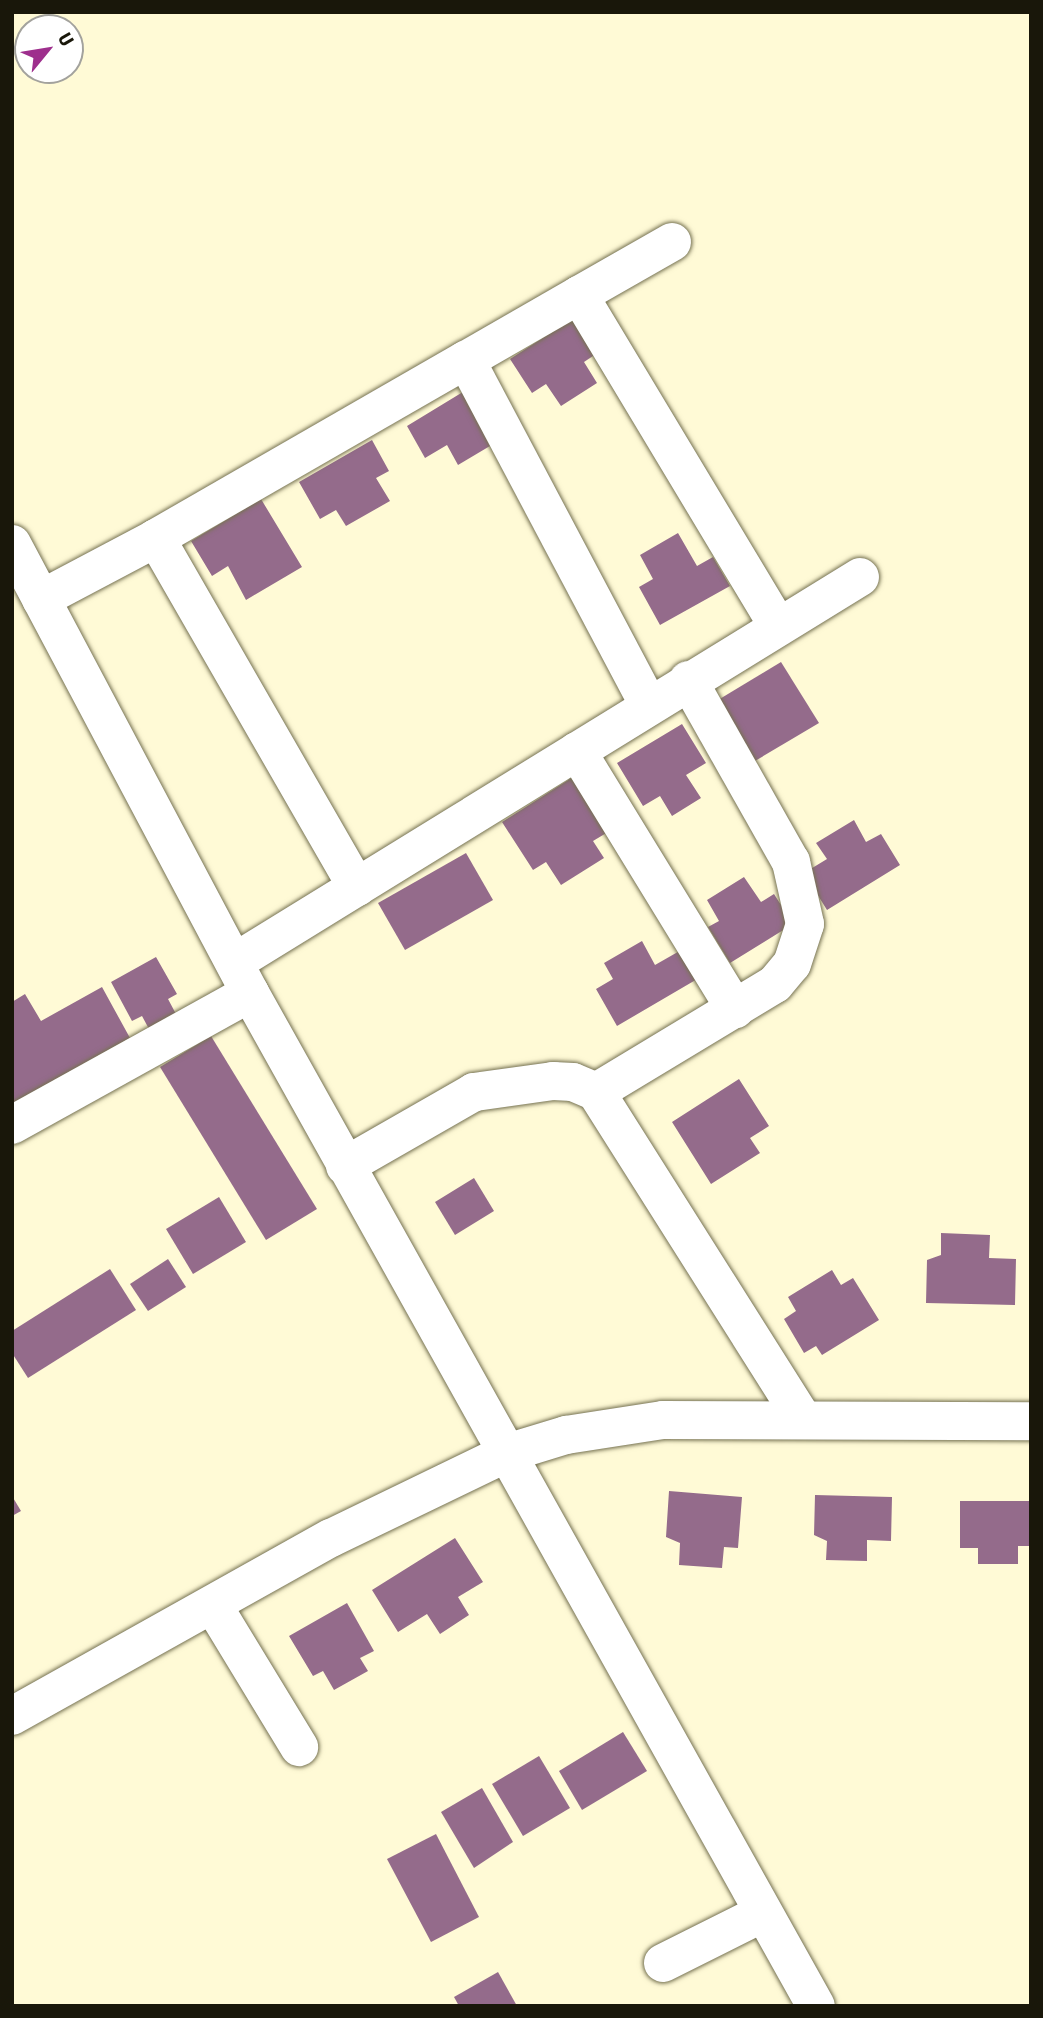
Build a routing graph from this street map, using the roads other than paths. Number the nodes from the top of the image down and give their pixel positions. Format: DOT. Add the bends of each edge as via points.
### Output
graph roads {
  1 [pos="672,242"];
  2 [pos="579,295"];
  3 [pos="466,360"];
  4 [pos="156,538"];
  5 [pos="12,544"];
  6 [pos="860,577"];
  7 [pos="41,598"];
  8 [pos="776,625"];
  9 [pos="688,680"];
  10 [pos="649,706"];
  11 [pos="577,751"];
  12 [pos="357,887"];
  13 [pos="242,977"];
  14 [pos="735,1009"];
  15 [pos="596,1092"];
  16 [pos="12,1125"];
  17 [pos="345,1166"];
  18 [pos="803,1419"];
  19 [pos="1031,1421"];
  20 [pos="507,1452"];
  21 [pos="214,1607"];
  22 [pos="12,1716"];
  23 [pos="299,1747"];
  24 [pos="761,1914"];
  25 [pos="663,1963"];
  26 [pos="816,2006"];
  1 -- 2 [label="street"];
  2 -- 3 [label="street"];
  2 -- 8 [label="street"];
  3 -- 4 [label="street"];
  3 -- 10 [label="street"];
  4 -- 7 [label="street"];
  4 -- 12 [label="street"];
  5 -- 7 [label="street"];
  6 -- 8 [label="street"];
  7 -- 13 [label="street"];
  8 -- 9 [label="street"];
  9 -- 10 [label="street"];
  9 -- 14 [label="street" via="791,862 805,924 792,964 775,984"];
  10 -- 11 [label="street"];
  11 -- 12 [label="street"];
  11 -- 14 [label="street"];
  12 -- 13 [label="street"];
  13 -- 16 [label="street"];
  13 -- 17 [label="street"];
  14 -- 15 [label="street"];
  15 -- 17 [label="street" via="573,1082 553,1081 474,1092"];
  15 -- 18 [label="street"];
  17 -- 20 [label="street"];
  18 -- 19 [label="street"];
  18 -- 20 [label="street" via="663,1420 566,1435"];
  20 -- 21 [label="street" via="331,1538"];
  20 -- 24 [label="street"];
  21 -- 22 [label="street"];
  21 -- 23 [label="street"];
  24 -- 25 [label="street"];
  24 -- 26 [label="street"];
}
